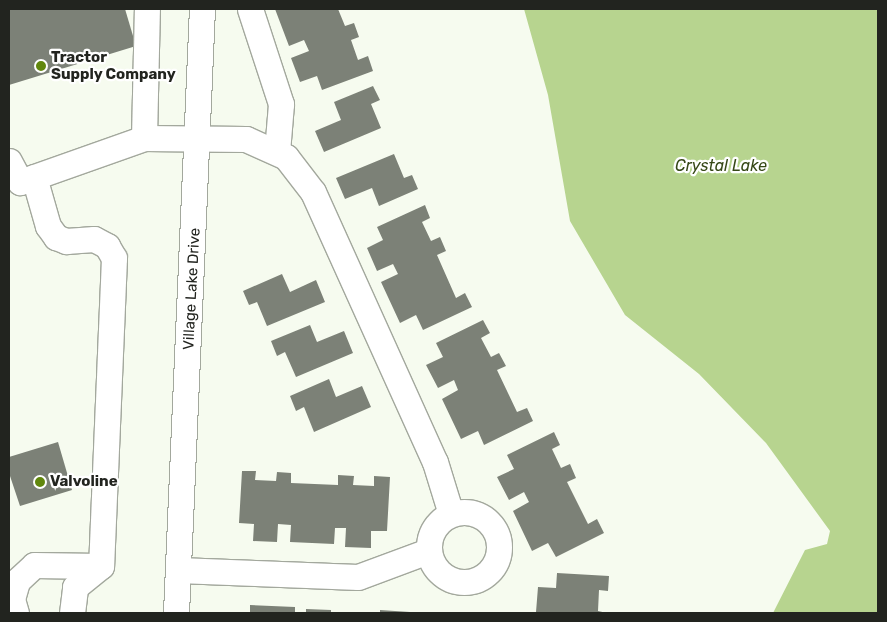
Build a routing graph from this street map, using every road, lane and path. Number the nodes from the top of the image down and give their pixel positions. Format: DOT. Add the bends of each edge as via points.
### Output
graph roads {
  1 [pos="147,9"];
  2 [pos="202,9"];
  3 [pos="250,9"];
  4 [pos="144,138"];
  5 [pos="199,141"];
  6 [pos="277,152"];
  7 [pos="9,161"];
  8 [pos="34,177"];
  9 [pos="451,514"];
  10 [pos="428,551"];
  11 [pos="101,566"];
  12 [pos="178,570"];
  13 [pos="16,613"];
  14 [pos="72,613"];
  15 [pos="176,613"];
  1 -- 4 [label="street"];
  2 -- 5 [label="street, Village Lake Drive"];
  3 -- 6 [label="street" via="281,104"];
  4 -- 5 [label="street"];
  4 -- 8 [label="street"];
  5 -- 6 [label="street" via="246,139"];
  5 -- 12 [label="street, Village Lake Drive"];
  6 -- 9 [label="street" via="300,171 313,192 435,462"];
  7 -- 8 [label="street" via="20,182"];
  8 -- 11 [label="street" via="56,237 66,241 94,239 106,246 114,258"];
  9 -- 10 [label="street" via="434,527"];
  9 -- 10 [label="street" via="469,512 493,526 500,550 496,564 478,580 453,581 439,573"];
  10 -- 12 [label="street" via="358,577"];
  11 -- 13 [label="street" via="34,565 17,581 12,599"];
  11 -- 14 [label="street" via="75,587"];
  12 -- 15 [label="street, Village Lake Drive"];
}
